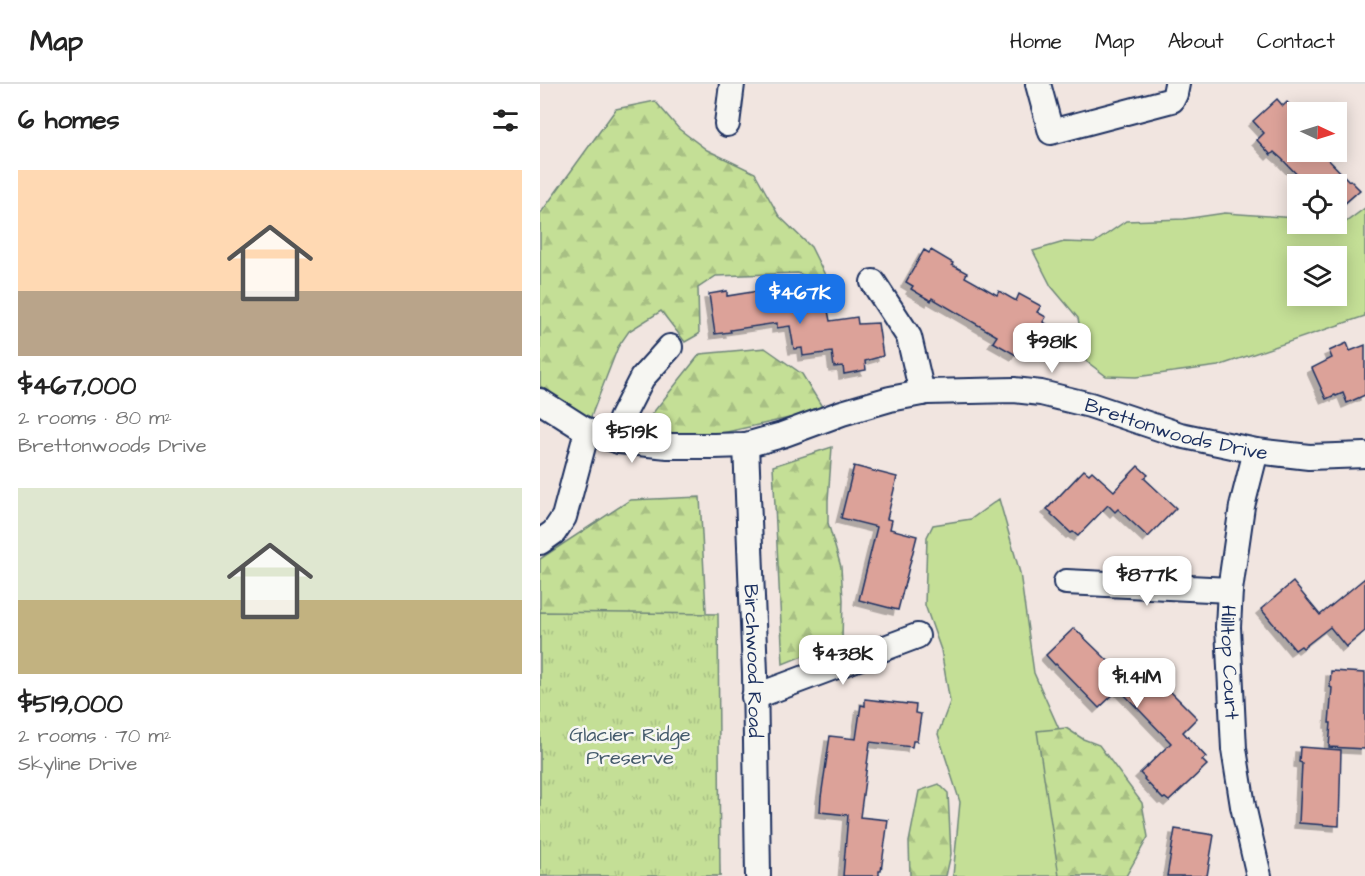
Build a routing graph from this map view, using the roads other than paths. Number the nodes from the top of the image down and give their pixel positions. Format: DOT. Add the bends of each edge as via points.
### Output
graph roads {
  1 [pos="732,84"];
  2 [pos="1038,84"];
  3 [pos="1177,84"];
  4 [pos="727,123"];
  5 [pos="873,282"];
  6 [pos="670,347"];
  7 [pos="922,393"];
  8 [pos="540,401"];
  9 [pos="587,431"];
  10 [pos="619,441"];
  11 [pos="746,445"];
  12 [pos="1256,451"];
  13 [pos="1365,455"];
  14 [pos="540,542"];
  15 [pos="1066,582"];
  16 [pos="1230,590"];
  17 [pos="917,636"];
  18 [pos="754,697"];
  19 [pos="763,871"];
  20 [pos="1259,876"];
  1 -- 4 [label="street"];
  2 -- 3 [label="street" via="1051,132 1172,100"];
  5 -- 7 [label="street" via="909,337"];
  6 -- 10 [label="street" via="642,378 621,419"];
  7 -- 11 [label="street, Brettonwoods Drive" via="842,413"];
  7 -- 12 [label="street, Brettonwoods Drive" via="1041,393 1180,435"];
  8 -- 9 [label="street, Brettonwoods Drive"];
  9 -- 10 [label="street, Brettonwoods Drive"];
  9 -- 14 [label="street" via="564,516 554,532"];
  10 -- 11 [label="street, Brettonwoods Drive" via="668,446"];
  11 -- 18 [label="street, Birchwood Road"];
  12 -- 13 [label="street, Brettonwoods Drive" via="1309,457"];
  12 -- 16 [label="street, Hilltop Court" via="1242,506"];
  15 -- 16 [label="street"];
  16 -- 20 [label="street, Hilltop Court" via="1234,749"];
  17 -- 18 [label="street"];
  18 -- 19 [label="street, Birchwood Road"];
}
